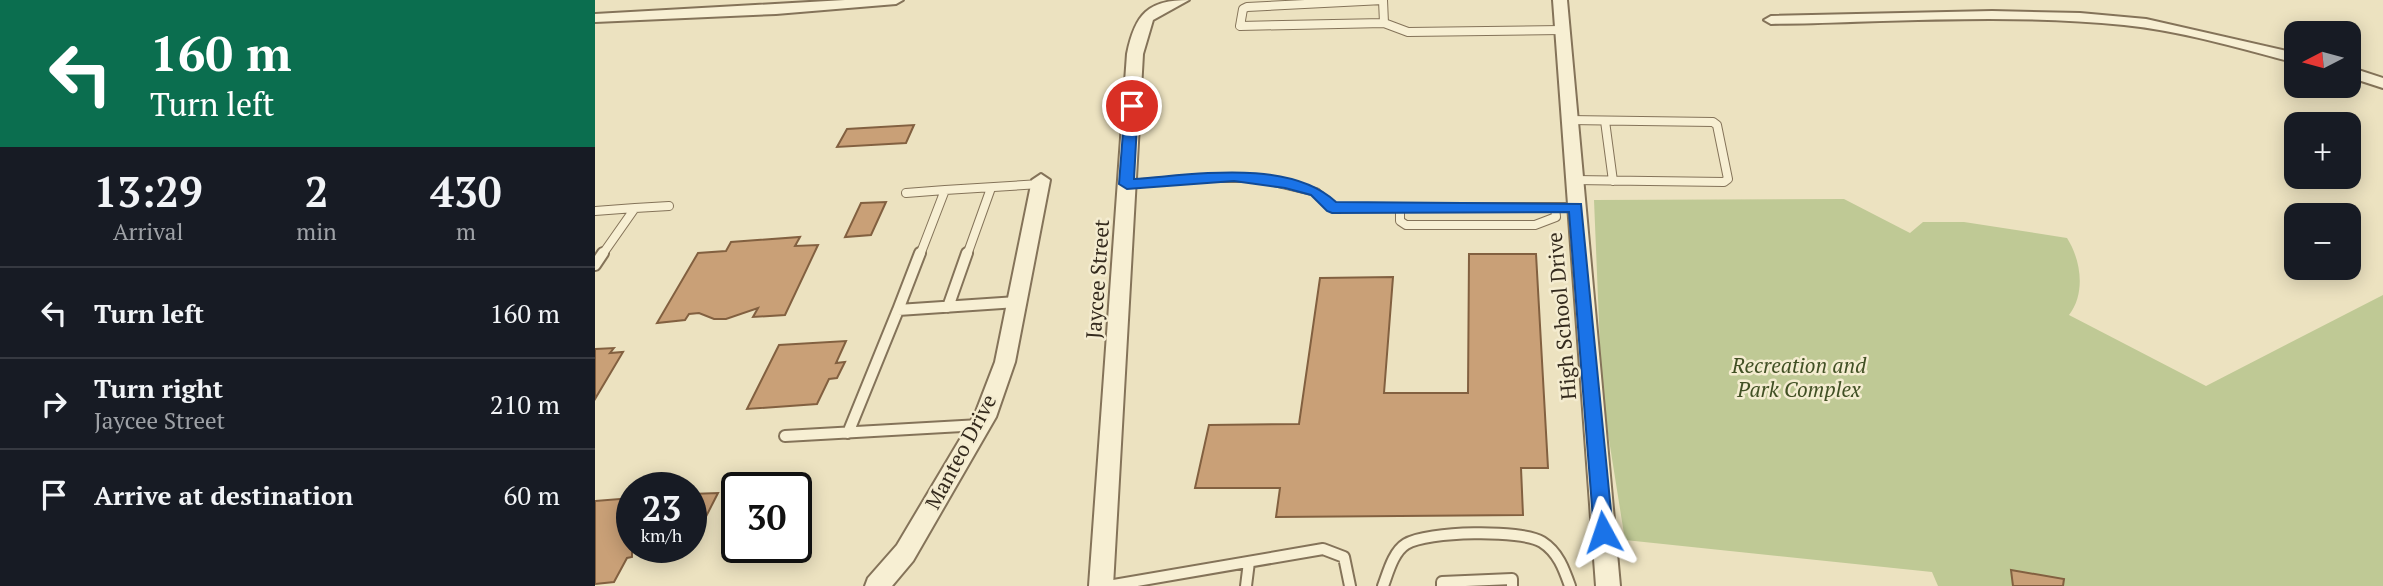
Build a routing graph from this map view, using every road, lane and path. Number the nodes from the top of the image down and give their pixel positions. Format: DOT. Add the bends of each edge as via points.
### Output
graph roads {
  1 [pos="896,0"];
  2 [pos="1182,0"];
  3 [pos="1383,0"];
  4 [pos="1560,0"];
  5 [pos="595,18"];
  6 [pos="1771,20"];
  7 [pos="1384,23"];
  8 [pos="1562,30"];
  9 [pos="2284,55"];
  10 [pos="2361,76"];
  11 [pos="2383,83"];
  12 [pos="1569,120"];
  13 [pos="1605,121"];
  14 [pos="1574,180"];
  15 [pos="1613,181"];
  16 [pos="1041,182"];
  17 [pos="1127,184"];
  18 [pos="991,188"];
  19 [pos="945,190"];
  20 [pos="907,193"];
  21 [pos="669,206"];
  22 [pos="1401,207"];
  23 [pos="1555,207"];
  24 [pos="1576,207"];
  25 [pos="635,208"];
  26 [pos="595,211"];
  27 [pos="595,265"];
  28 [pos="1017,302"];
  29 [pos="949,307"];
  30 [pos="898,310"];
  31 [pos="981,425"];
  32 [pos="848,433"];
  33 [pos="785,436"];
  34 [pos="1249,562"];
  35 [pos="877,586"];
  36 [pos="1101,586"];
  37 [pos="1108,586"];
  38 [pos="1246,586"];
  39 [pos="1350,586"];
  40 [pos="1383,586"];
  41 [pos="1442,586"];
  42 [pos="1512,586"];
  43 [pos="1570,586"];
  44 [pos="1608,586"];
  1 -- 5 [label="street"];
  2 -- 17 [label="street, Jaycee Street" via="1161,6 1140,26"];
  3 -- 7 [label="lane"];
  3 -- 7 [label="lane" via="1247,7 1240,26"];
  4 -- 8 [label="street, High School Drive"];
  6 -- 9 [label="street" via="2081,18 2168,28"];
  7 -- 8 [label="lane" via="1409,33"];
  8 -- 12 [label="street, High School Drive"];
  10 -- 11 [label="street"];
  12 -- 13 [label="lane"];
  12 -- 14 [label="street, High School Drive"];
  13 -- 15 [label="lane"];
  13 -- 15 [label="lane" via="1713,121 1728,179"];
  14 -- 15 [label="lane"];
  14 -- 24 [label="street, High School Drive"];
  16 -- 18 [label="lane"];
  16 -- 28 [label="street, Manteo Drive"];
  17 -- 22 [label="lane" via="1234,177 1316,192 1332,207"];
  17 -- 36 [label="street, Jaycee Street"];
  18 -- 19 [label="lane"];
  18 -- 29 [label="lane"];
  19 -- 20 [label="lane"];
  19 -- 30 [label="lane"];
  21 -- 25 [label="lane"];
  22 -- 23 [label="lane"];
  22 -- 23 [label="lane" via="1400,220 1406,225 1535,225 1556,217"];
  23 -- 24 [label="lane"];
  24 -- 44 [label="street, High School Drive"];
  25 -- 26 [label="lane"];
  25 -- 27 [label="lane"];
  28 -- 29 [label="lane"];
  28 -- 31 [label="street, Manteo Drive" via="1005,362"];
  29 -- 30 [label="lane"];
  30 -- 32 [label="lane"];
  31 -- 32 [label="lane"];
  31 -- 35 [label="street, Manteo Drive" via="905,553"];
  32 -- 33 [label="lane"];
  34 -- 37 [label="lane"];
  34 -- 38 [label="lane"];
  34 -- 39 [label="lane" via="1323,549 1344,557"];
  40 -- 43 [label="lane" via="1404,545 1431,535 1521,534 1543,542 1562,562"];
  41 -- 42 [label="lane" via="1442,582 1512,579"];
}
